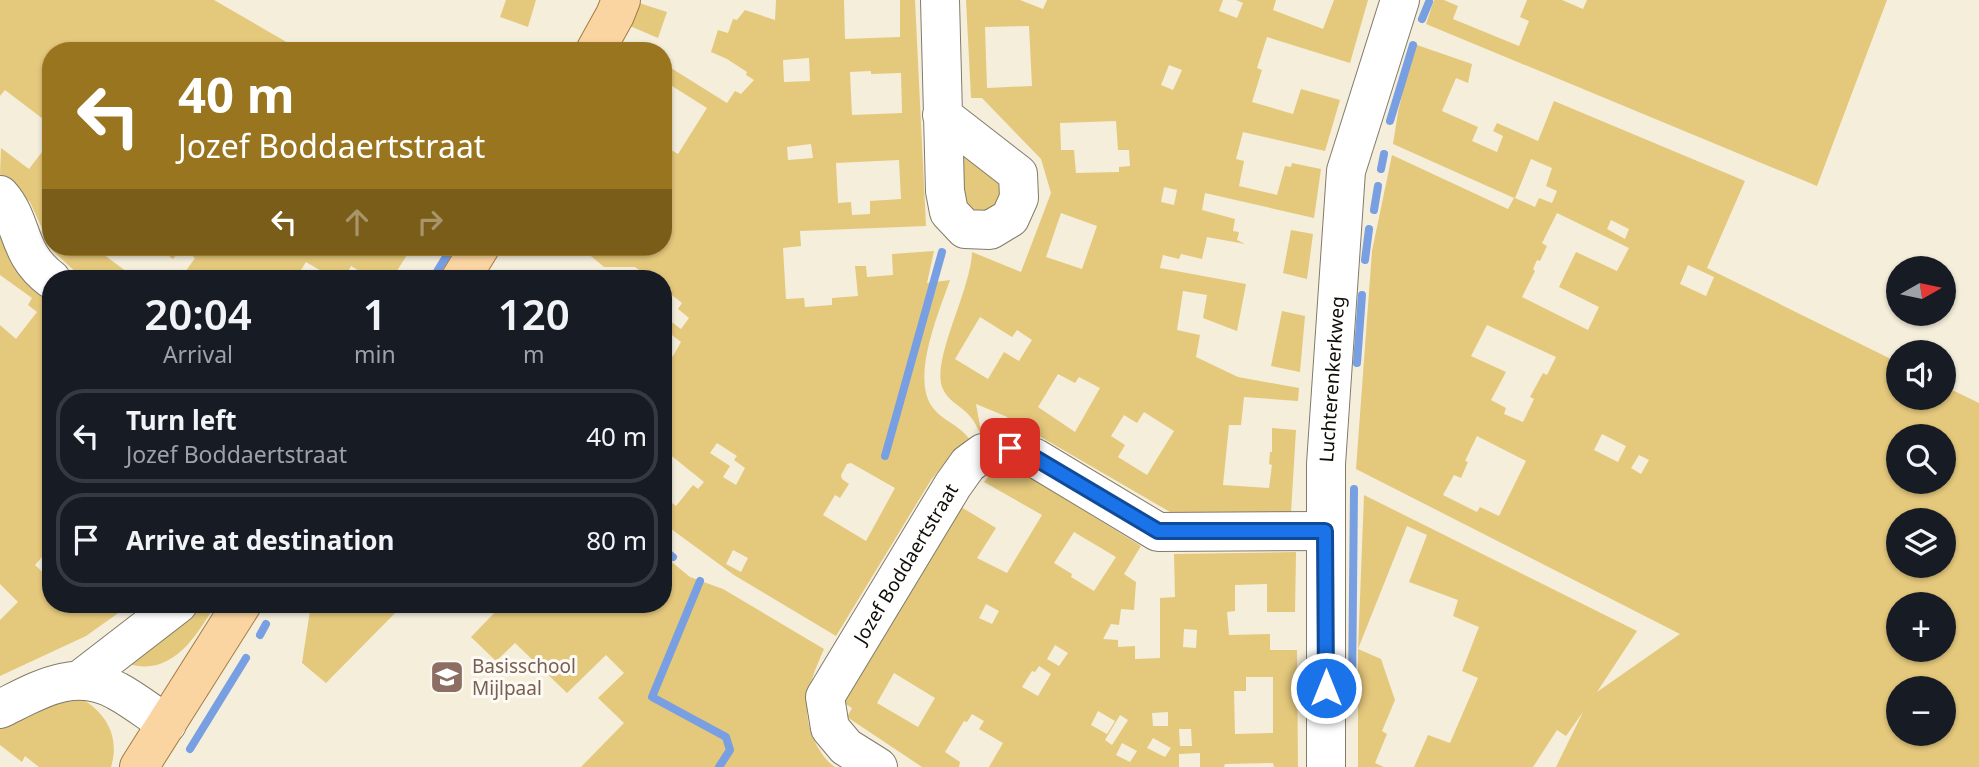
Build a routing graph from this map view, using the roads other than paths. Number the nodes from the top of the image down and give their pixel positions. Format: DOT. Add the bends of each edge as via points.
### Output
graph roads {
  1 [pos="621,0"];
  2 [pos="940,0"];
  3 [pos="1400,0"];
  4 [pos="600,42"];
  5 [pos="942,116"];
  6 [pos="0,195"];
  7 [pos="42,270"];
  8 [pos="1325,531"];
  9 [pos="166,613"];
  10 [pos="236,613"];
  11 [pos="81,679"];
  12 [pos="0,709"];
  13 [pos="167,724"];
  14 [pos="139,767"];
  15 [pos="878,767"];
  16 [pos="1326,767"];
  1 -- 4 [label="main road"];
  2 -- 5 [label="street"];
  3 -- 8 [label="street, Luchterenkerkweg" via="1346,171"];
  6 -- 7 [label="street" via="11,209 29,256"];
  8 -- 15 [label="street, Jozef Boddaertstraat" via="1158,531 1035,458 1010,448 983,453 953,485 825,697 830,728 846,747"];
  8 -- 16 [label="street, Luchterenkerkweg"];
  9 -- 11 [label="street"];
  10 -- 13 [label="main road"];
  11 -- 12 [label="street" via="53,684"];
  11 -- 13 [label="street" via="115,689"];
  13 -- 14 [label="main road"];
}
